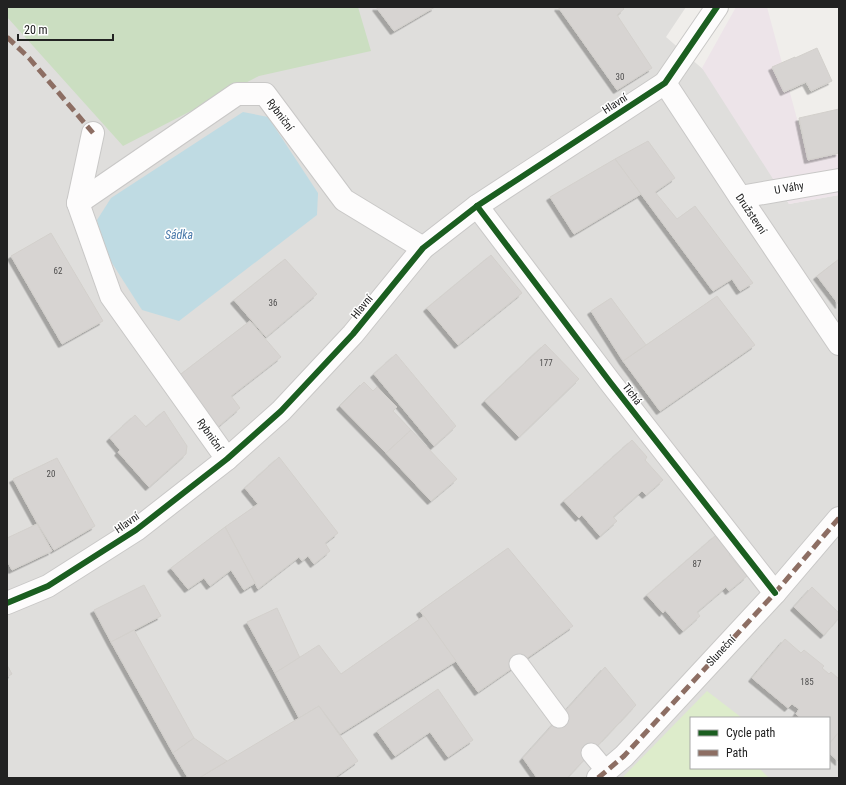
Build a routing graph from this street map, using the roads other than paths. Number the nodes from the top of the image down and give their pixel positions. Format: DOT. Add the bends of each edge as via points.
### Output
graph roads {
  1 [pos="717,7"];
  2 [pos="665,83"];
  3 [pos="93,134"];
  4 [pos="839,180"];
  5 [pos="740,197"];
  6 [pos="78,203"];
  7 [pos="477,206"];
  8 [pos="423,248"];
  9 [pos="839,344"];
  10 [pos="227,459"];
  11 [pos="839,518"];
  12 [pos="775,593"];
  13 [pos="7,603"];
  14 [pos="519,664"];
  15 [pos="559,718"];
  16 [pos="591,753"];
  17 [pos="602,775"];
  1 -- 2 [label="street, Hlavní"];
  2 -- 5 [label="street, Družstevní"];
  2 -- 7 [label="street, Hlavní"];
  3 -- 6 [label="street"];
  4 -- 5 [label="street, U Váhy"];
  5 -- 9 [label="street, Družstevní"];
  6 -- 8 [label="street, Rybniční" via="237,94 265,94 344,200"];
  6 -- 10 [label="street, Rybniční" via="111,296"];
  7 -- 8 [label="street, Hlavní"];
  7 -- 12 [label="street, Tichá" via="610,382"];
  8 -- 10 [label="street, Hlavní" via="348,340 281,411"];
  10 -- 13 [label="street, Hlavní" via="136,530 48,586"];
  11 -- 12 [label="street, Sluneční"];
  12 -- 17 [label="street, Sluneční" via="624,756"];
  14 -- 15 [label="lane"];
  16 -- 17 [label="lane"];
}
